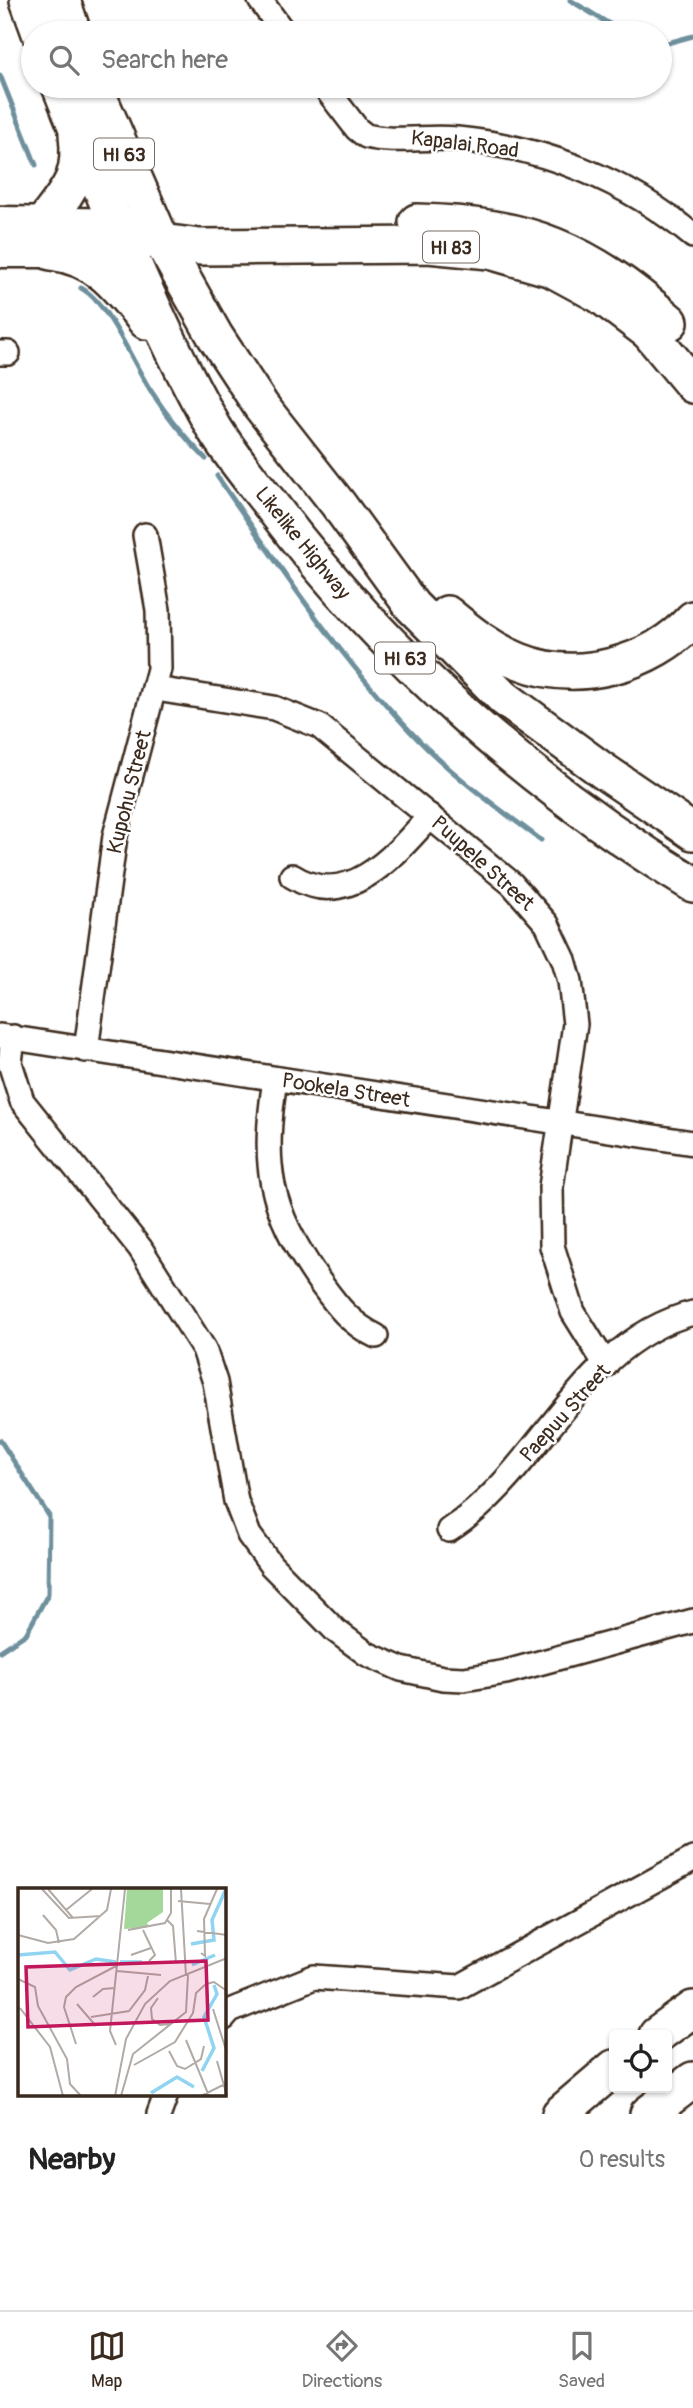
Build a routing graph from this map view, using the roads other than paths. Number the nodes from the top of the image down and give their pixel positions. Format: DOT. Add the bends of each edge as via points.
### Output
graph roads {
  1 [pos="28,0"];
  2 [pos="62,0"];
  3 [pos="260,0"];
  4 [pos="36,21"];
  5 [pos="69,21"];
  6 [pos="275,21"];
  7 [pos="65,98"];
  8 [pos="99,98"];
  9 [pos="334,98"];
  10 [pos="76,123"];
  11 [pos="0,222"];
  12 [pos="158,232"];
  13 [pos="121,235"];
  14 [pos="693,236"];
  15 [pos="47,238"];
  16 [pos="0,253"];
  17 [pos="693,348"];
  18 [pos="184,367"];
  19 [pos="693,385"];
  20 [pos="145,536"];
  21 [pos="368,545"];
  22 [pos="693,619"];
  23 [pos="156,690"];
  24 [pos="430,816"];
  25 [pos="693,832"];
  26 [pos="292,876"];
  27 [pos="693,884"];
  28 [pos="6,1037"];
  29 [pos="86,1050"];
  30 [pos="275,1079"];
  31 [pos="561,1122"];
  32 [pos="693,1143"];
  33 [pos="693,1313"];
  34 [pos="376,1336"];
  35 [pos="606,1365"];
  36 [pos="449,1530"];
  37 [pos="693,1621"];
  38 [pos="693,1860"];
  39 [pos="693,2009"];
  40 [pos="226,2016"];
  41 [pos="664,2030"];
  42 [pos="609,2072"];
  43 [pos="693,2080"];
  44 [pos="166,2096"];
  45 [pos="159,2114"];
  46 [pos="560,2114"];
  47 [pos="648,2114"];
  1 -- 4 [label="highway"];
  2 -- 5 [label="highway"];
  3 -- 6 [label="street"];
  7 -- 10 [label="highway, Likelike Highway / HI 63"];
  8 -- 12 [label="highway, HI 63"];
  9 -- 14 [label="street, Kapalai Road" via="366,136 456,139 549,157 636,195"];
  10 -- 13 [label="highway, Likelike Highway / HI 63"];
  10 -- 15 [label="highway" via="76,176"];
  11 -- 15 [label="main road"];
  12 -- 13 [label="main road, HI 83"];
  12 -- 17 [label="highway" via="457,223 528,236 583,256 631,288"];
  12 -- 19 [label="highway, HI 83" via="200,247 428,245 490,251 552,269 600,295 649,332"];
  12 -- 21 [label="highway, HI 63" via="215,336 261,406"];
  13 -- 15 [label="main road"];
  13 -- 18 [label="highway, Likelike Highway / HI 63"];
  15 -- 16 [label="main road"];
  15 -- 18 [label="highway" via="115,282"];
  18 -- 27 [label="highway, Likelike Highway / HI 63" via="215,430 262,495 321,571 394,648 574,806"];
  20 -- 23 [label="street, Kupohu Street" via="159,620"];
  21 -- 22 [label="highway" via="480,642 521,662 562,670 608,668 650,654"];
  21 -- 25 [label="highway, HI 63" via="412,606 504,698"];
  23 -- 24 [label="street, Puupele Street" via="274,708 306,719 331,734"];
  23 -- 29 [label="street, Kupohu Street" via="115,836"];
  24 -- 26 [label="street" via="390,861 360,880 324,888"];
  24 -- 31 [label="street, Puupele Street" via="525,896 547,924 564,960 575,1024"];
  28 -- 29 [label="street, Pookela Street"];
  28 -- 37 [label="street" via="22,1101 140,1248 204,1349 215,1382 236,1501 249,1535 271,1565 351,1643 401,1670 464,1679 496,1675"];
  29 -- 30 [label="street, Pookela Street"];
  30 -- 31 [label="street, Pookela Street"];
  30 -- 34 [label="street" via="267,1148 284,1222 342,1313"];
  31 -- 32 [label="street, Pookela Street"];
  31 -- 35 [label="street, Puupele Street" via="550,1197 552,1246 573,1312"];
  33 -- 35 [label="street, Paepuu Street" via="654,1329"];
  35 -- 36 [label="street, Paepuu Street" via="493,1497"];
  38 -- 40 [label="street" via="459,1987 314,1977"];
  39 -- 41 [label="highway"];
  42 -- 46 [label="highway"];
  43 -- 47 [label="highway"];
  44 -- 45 [label="street"];
}
